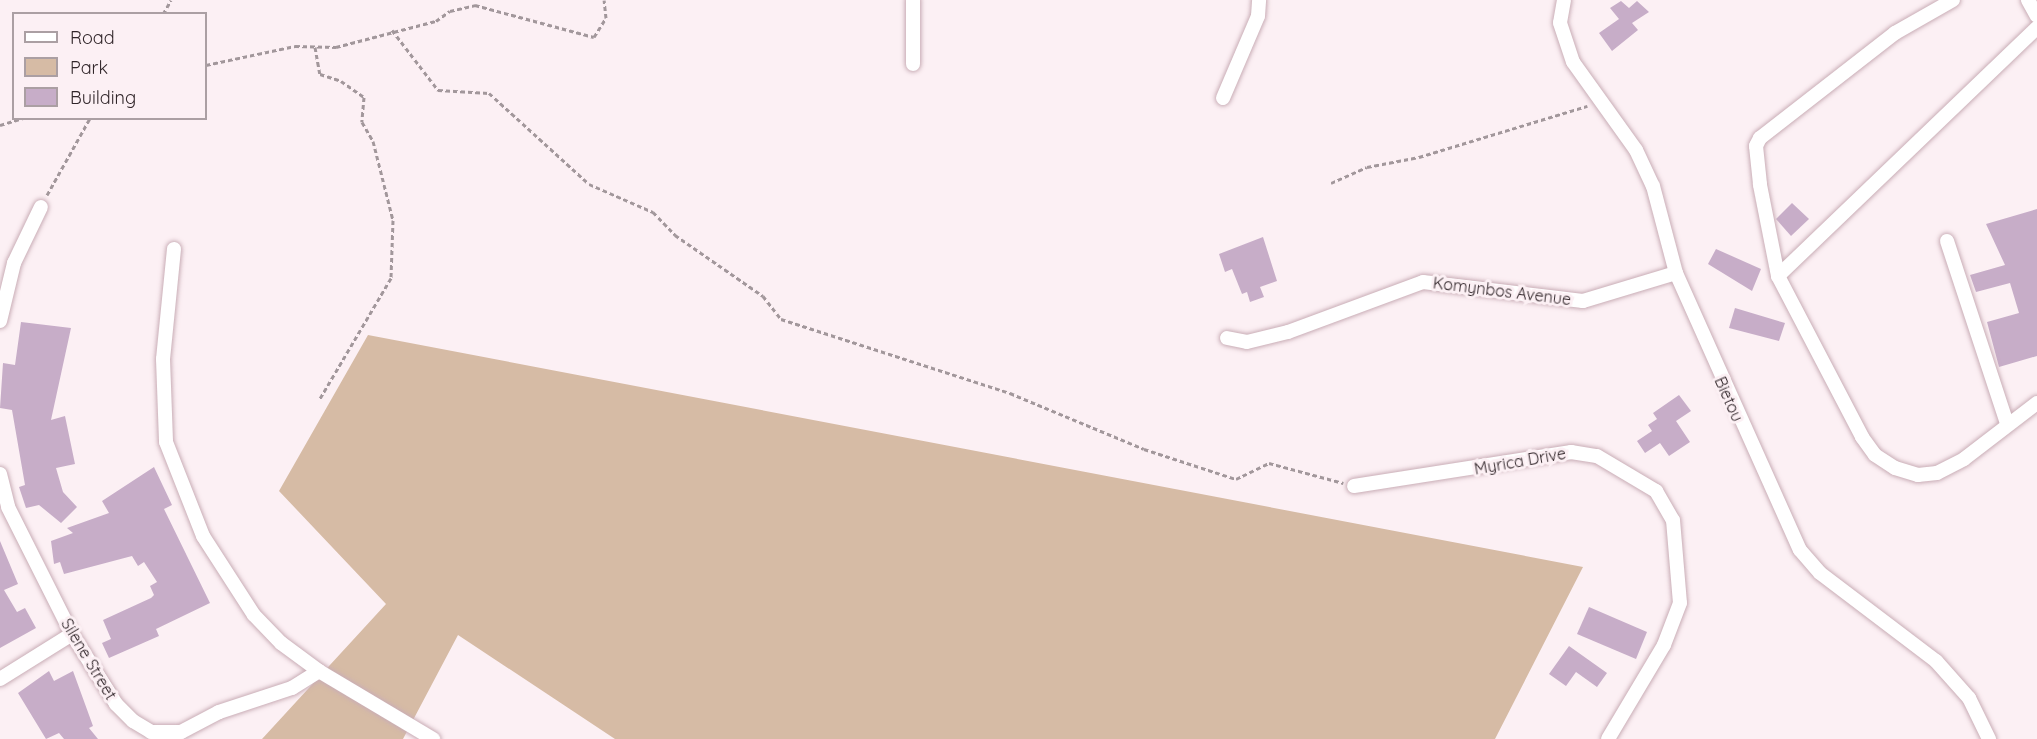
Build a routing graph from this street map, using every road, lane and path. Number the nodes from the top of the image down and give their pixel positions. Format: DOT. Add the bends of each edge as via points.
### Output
graph roads {
  1 [pos="604,0"];
  2 [pos="913,0"];
  3 [pos="1259,0"];
  4 [pos="1564,0"];
  5 [pos="1953,0"];
  6 [pos="2028,0"];
  7 [pos="2037,16"];
  8 [pos="2037,28"];
  9 [pos="392,30"];
  10 [pos="315,47"];
  11 [pos="913,64"];
  12 [pos="207,65"];
  13 [pos="1223,98"];
  14 [pos="1601,102"];
  15 [pos="16,120"];
  16 [pos="89,120"];
  17 [pos="0,125"];
  18 [pos="1331,183"];
  19 [pos="41,207"];
  20 [pos="1947,241"];
  21 [pos="174,249"];
  22 [pos="1676,273"];
  23 [pos="1778,276"];
  24 [pos="0,321"];
  25 [pos="1227,338"];
  26 [pos="319,400"];
  27 [pos="2037,403"];
  28 [pos="2007,424"];
  29 [pos="1,482"];
  30 [pos="1354,486"];
  31 [pos="72,634"];
  32 [pos="319,671"];
  33 [pos="0,679"];
  34 [pos="433,739"];
  35 [pos="1608,739"];
  36 [pos="1989,739"];
  1 -- 9 [label="path" via="606,18 594,37 475,4 450,11 436,21"];
  2 -- 11 [label="street"];
  3 -- 13 [label="street" via="1258,16"];
  4 -- 14 [label="street, Bietou" via="1563,39"];
  5 -- 23 [label="street" via="1895,33 1760,138 1756,146 1759,177"];
  6 -- 7 [label="street"];
  8 -- 23 [label="street"];
  9 -- 10 [label="path" via="336,47"];
  9 -- 30 [label="path" via="438,90 489,93 590,184 653,212 675,235 764,296 781,319 1010,393 1144,449 1236,479 1269,463"];
  10 -- 12 [label="path" via="295,46"];
  10 -- 26 [label="path" via="320,74 341,81 364,97 362,122 373,141 393,220 391,278"];
  14 -- 18 [label="path" via="1419,157 1367,167"];
  14 -- 22 [label="street, Bietou" via="1636,150 1653,186"];
  15 -- 17 [label="path"];
  16 -- 19 [label="path"];
  19 -- 24 [label="street" via="14,263"];
  20 -- 28 [label="street"];
  21 -- 32 [label="street" via="162,394 166,442 179,483 203,536 254,615"];
  22 -- 25 [label="street, Komynbos Avenue" via="1571,302 1423,282 1288,332 1247,342"];
  22 -- 36 [label="street, Bietou" via="1761,472 1804,557 1936,661 1969,698"];
  23 -- 28 [label="street" via="1862,437 1884,463 1918,475 1937,473 1964,459"];
  27 -- 28 [label="street"];
  29 -- 31 [label="street, Silene Street"];
  30 -- 35 [label="street, Myrica Drive" via="1571,452 1597,456 1656,491 1674,520 1680,603 1667,638"];
  31 -- 32 [label="street, Silene Street" via="116,704 151,732 181,732 219,712 292,688"];
  31 -- 33 [label="street"];
  32 -- 34 [label="street"];
}
